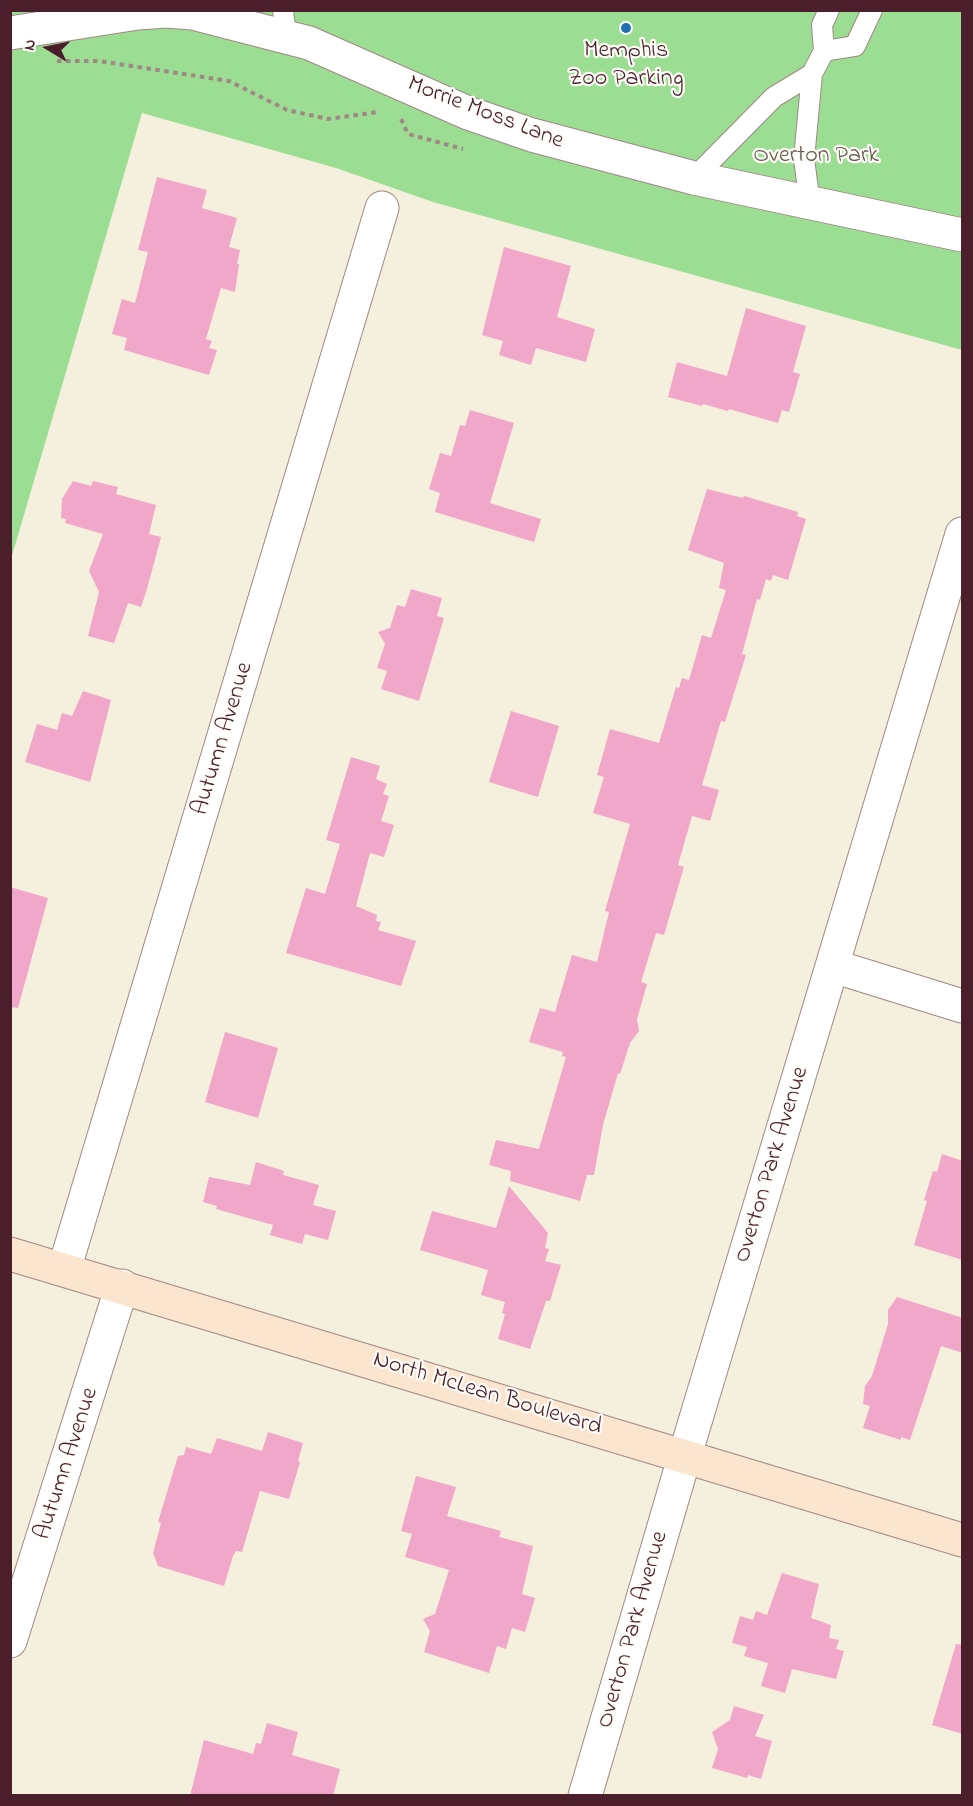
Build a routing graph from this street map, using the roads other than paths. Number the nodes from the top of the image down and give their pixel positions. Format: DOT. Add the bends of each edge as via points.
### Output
graph roads {
  1 [pos="829,10"];
  2 [pos="872,10"];
  3 [pos="224,15"];
  4 [pos="285,24"];
  5 [pos="10,33"];
  6 [pos="824,51"];
  7 [pos="812,74"];
  8 [pos="694,178"];
  9 [pos="810,204"];
  10 [pos="382,208"];
  11 [pos="963,235"];
  12 [pos="963,534"];
  13 [pos="833,966"];
  14 [pos="963,1006"];
  15 [pos="10,1254"];
  16 [pos="64,1270"];
  17 [pos="122,1286"];
  18 [pos="685,1455"];
  19 [pos="963,1540"];
  20 [pos="10,1641"];
  21 [pos="585,1796"];
  1 -- 6 [label="lane" via="822,25"];
  2 -- 6 [label="lane" via="855,46"];
  3 -- 4 [label="street, Morrie Moss Lane"];
  3 -- 5 [label="street, Morrie Moss Lane" via="166,11"];
  4 -- 8 [label="street, Morrie Moss Lane" via="351,60 468,113 521,132"];
  6 -- 7 [label="lane"];
  7 -- 8 [label="lane" via="774,97"];
  7 -- 9 [label="lane" via="804,159"];
  8 -- 9 [label="street, Morrie Moss Lane"];
  9 -- 11 [label="street, Morrie Moss Lane"];
  10 -- 16 [label="street, Autumn Avenue"];
  12 -- 13 [label="street, Overton Park Avenue"];
  13 -- 14 [label="street"];
  13 -- 18 [label="street, Overton Park Avenue"];
  15 -- 16 [label="main road, North McLean Boulevard"];
  16 -- 17 [label="main road, North McLean Boulevard"];
  17 -- 18 [label="main road, North McLean Boulevard"];
  17 -- 20 [label="street, Autumn Avenue"];
  18 -- 19 [label="main road, North McLean Boulevard"];
  18 -- 21 [label="street, Overton Park Avenue"];
}
